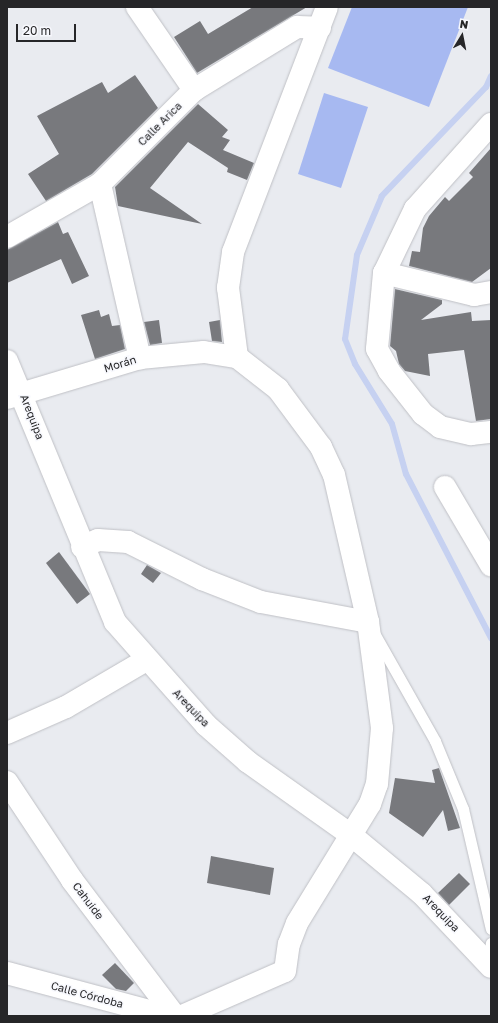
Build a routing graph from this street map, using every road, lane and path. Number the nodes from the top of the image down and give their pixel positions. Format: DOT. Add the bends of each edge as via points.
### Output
graph roads {
  1 [pos="137,7"];
  2 [pos="327,7"];
  3 [pos="320,28"];
  4 [pos="194,90"];
  5 [pos="491,124"];
  6 [pos="100,184"];
  7 [pos="7,237"];
  8 [pos="384,273"];
  9 [pos="491,280"];
  10 [pos="482,293"];
  11 [pos="140,358"];
  12 [pos="237,358"];
  13 [pos="7,361"];
  14 [pos="15,396"];
  15 [pos="491,432"];
  16 [pos="445,487"];
  17 [pos="82,547"];
  18 [pos="491,565"];
  19 [pos="368,622"];
  20 [pos="146,660"];
  21 [pos="7,733"];
  22 [pos="7,782"];
  23 [pos="350,835"];
  24 [pos="491,929"];
  25 [pos="491,943"];
  26 [pos="490,966"];
  27 [pos="7,974"];
  28 [pos="168,1016"];
  29 [pos="175,1016"];
  30 [pos="182,1016"];
  1 -- 4 [label="street"];
  2 -- 3 [label="street"];
  3 -- 4 [label="street, Calle Arica" via="297,27"];
  3 -- 12 [label="street" via="233,252 228,288"];
  4 -- 6 [label="street, Calle Arica"];
  5 -- 8 [label="street" via="415,209"];
  6 -- 7 [label="street, Calle Arica"];
  6 -- 11 [label="street"];
  8 -- 10 [label="street"];
  8 -- 15 [label="street" via="377,349 389,371 423,414 440,426 471,434"];
  9 -- 10 [label="street"];
  11 -- 12 [label="street, Morán" via="204,352"];
  11 -- 14 [label="street, Morán"];
  12 -- 19 [label="street" via="278,389 321,447 343,508"];
  13 -- 14 [label="street, Arequipa"];
  14 -- 17 [label="street, Arequipa"];
  16 -- 18 [label="street"];
  17 -- 19 [label="street" via="98,540 128,542 202,579 261,602"];
  17 -- 20 [label="street, Arequipa" via="115,622"];
  19 -- 23 [label="street" via="382,728 380,759 370,804"];
  19 -- 24 [label="lane" via="434,741 463,809"];
  20 -- 21 [label="street" via="66,707"];
  20 -- 23 [label="street, Arequipa" via="206,725 248,762"];
  22 -- 29 [label="street, Cahuide" via="72,880"];
  23 -- 26 [label="street, Arequipa" via="422,894"];
  23 -- 30 [label="street" via="297,923 289,944 285,970"];
  25 -- 26 [label="lane"];
  27 -- 28 [label="street, Calle Córdoba"];
}
